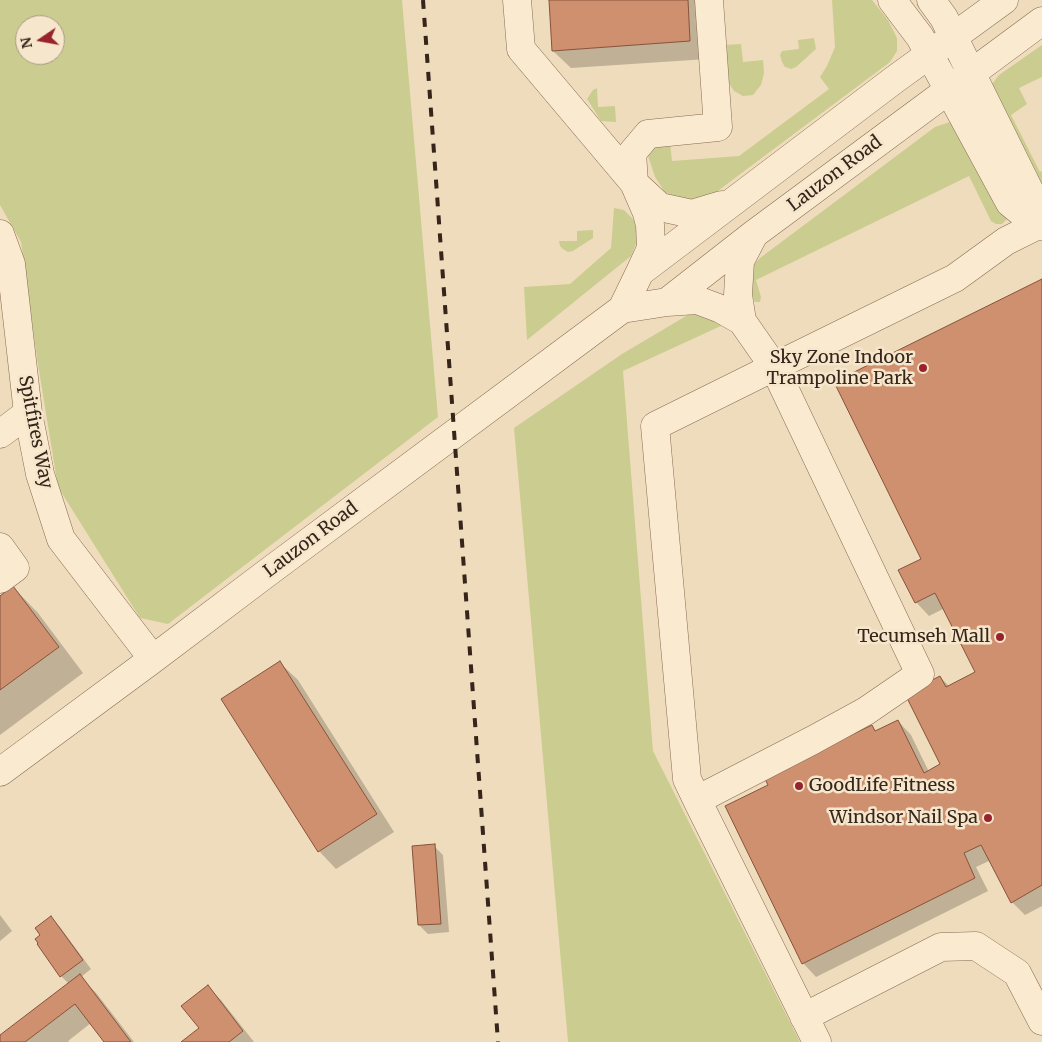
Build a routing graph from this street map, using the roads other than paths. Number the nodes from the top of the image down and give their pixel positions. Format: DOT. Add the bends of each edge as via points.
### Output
graph roads {
  1 [pos="517,0"];
  2 [pos="710,0"];
  3 [pos="892,0"];
  4 [pos="931,0"];
  5 [pos="1004,0"];
  6 [pos="1042,21"];
  7 [pos="954,36"];
  8 [pos="929,54"];
  9 [pos="971,73"];
  10 [pos="948,90"];
  11 [pos="634,183"];
  12 [pos="733,202"];
  13 [pos="1040,225"];
  14 [pos="0,234"];
  15 [pos="754,234"];
  16 [pos="640,272"];
  17 [pos="667,302"];
  18 [pos="622,309"];
  19 [pos="742,321"];
  20 [pos="774,367"];
  21 [pos="28,413"];
  22 [pos="0,434"];
  23 [pos="0,546"];
  24 [pos="0,579"];
  25 [pos="153,659"];
  26 [pos="0,772"];
  27 [pos="697,800"];
  28 [pos="804,1017"];
  29 [pos="1042,1021"];
  30 [pos="817,1042"];
  1 -- 11 [label="street" via="520,49"];
  2 -- 11 [label="street" via="718,127 648,134 632,153"];
  3 -- 8 [label="street"];
  4 -- 7 [label="street"];
  5 -- 7 [label="street, Lauzon Road"];
  6 -- 9 [label="street, Lauzon Road"];
  7 -- 8 [label="street, Lauzon Road"];
  7 -- 9 [label="street"];
  8 -- 10 [label="street"];
  8 -- 12 [label="street, Lauzon Road"];
  9 -- 10 [label="street, Lauzon Road"];
  9 -- 13 [label="street" via="1033,198"];
  10 -- 13 [label="street" via="1010,202"];
  10 -- 15 [label="street, Lauzon Road"];
  11 -- 12 [label="street" via="660,207 692,214"];
  11 -- 16 [label="street" via="648,213 650,232 651,248"];
  12 -- 16 [label="street, Lauzon Road"];
  13 -- 20 [label="street" via="1006,241 955,278"];
  14 -- 21 [label="street, Spitfires Way" via="11,264"];
  15 -- 17 [label="street, Lauzon Road"];
  15 -- 19 [label="street" via="740,261 738,294"];
  16 -- 18 [label="street, Lauzon Road"];
  17 -- 18 [label="street, Lauzon Road"];
  17 -- 19 [label="street" via="697,300"];
  18 -- 25 [label="street, Lauzon Road"];
  19 -- 20 [label="street"];
  20 -- 27 [label="street" via="655,426 686,779"];
  20 -- 27 [label="street" via="920,674 866,711"];
  21 -- 22 [label="street"];
  21 -- 25 [label="street, Spitfires Way" via="40,474 61,539"];
  23 -- 24 [label="street" via="16,568"];
  25 -- 26 [label="street, Lauzon Road"];
  27 -- 28 [label="street"];
  28 -- 29 [label="street" via="941,947 976,946 1017,972"];
  28 -- 30 [label="street"];
}
